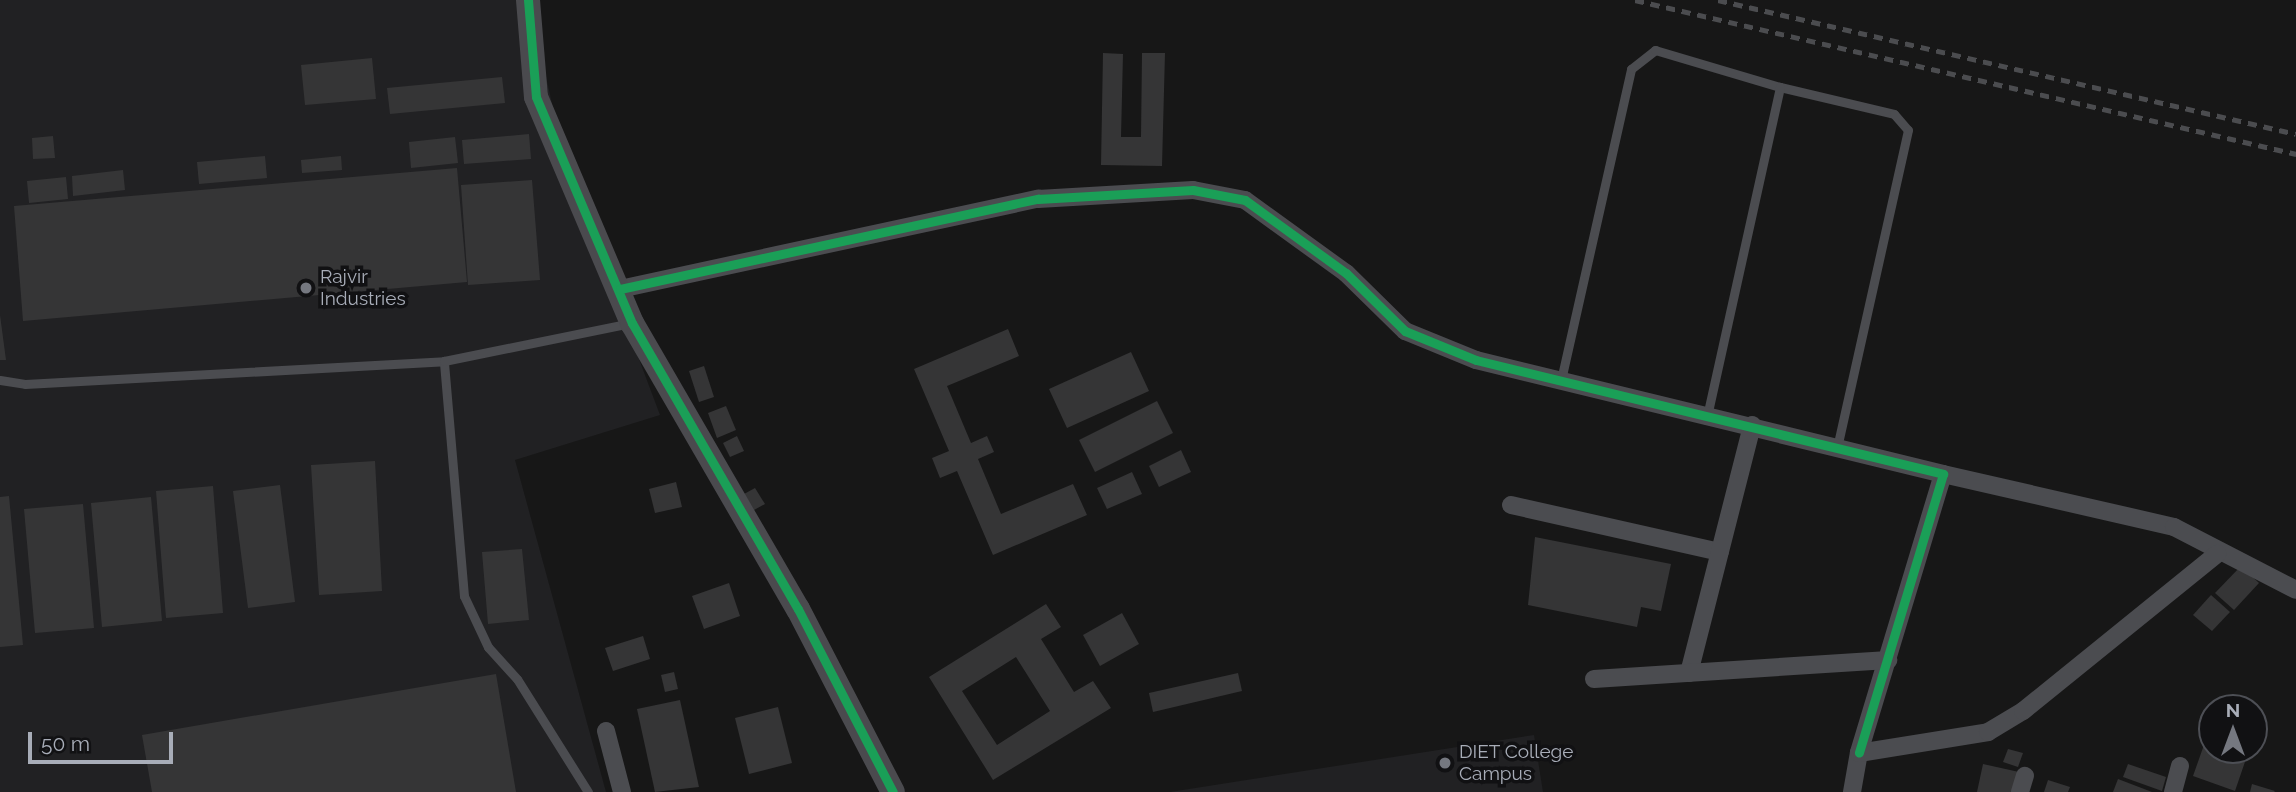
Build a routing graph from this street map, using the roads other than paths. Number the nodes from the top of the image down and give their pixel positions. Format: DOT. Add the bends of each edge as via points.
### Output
graph roads {
  1 [pos="528,0"];
  2 [pos="1780,87"];
  3 [pos="620,289"];
  4 [pos="632,323"];
  5 [pos="444,360"];
  6 [pos="0,380"];
  7 [pos="1561,380"];
  8 [pos="1707,415"];
  9 [pos="1752,425"];
  10 [pos="1837,447"];
  11 [pos="1943,474"];
  12 [pos="1511,505"];
  13 [pos="1720,552"];
  14 [pos="2217,554"];
  15 [pos="2296,590"];
  16 [pos="1888,660"];
  17 [pos="1689,673"];
  18 [pos="1594,679"];
  19 [pos="606,731"];
  20 [pos="1859,752"];
  21 [pos="2180,766"];
  22 [pos="588,792"];
  23 [pos="622,792"];
  24 [pos="893,792"];
  25 [pos="1852,792"];
  26 [pos="2173,792"];
  1 -- 3 [label="street" via="536,97"];
  2 -- 7 [label="lane" via="1656,50 1631,69"];
  2 -- 8 [label="lane"];
  2 -- 10 [label="lane" via="1894,114 1908,130"];
  3 -- 4 [label="street"];
  3 -- 7 [label="street" via="1038,199 1193,190 1245,200 1346,273 1405,331 1476,360"];
  4 -- 5 [label="lane"];
  4 -- 24 [label="street" via="798,609"];
  5 -- 6 [label="lane" via="25,384"];
  5 -- 22 [label="lane" via="464,596 488,647 517,679"];
  7 -- 8 [label="street"];
  8 -- 9 [label="street"];
  9 -- 10 [label="street"];
  9 -- 13 [label="street"];
  10 -- 11 [label="street"];
  11 -- 14 [label="street" via="2174,527"];
  11 -- 16 [label="street"];
  12 -- 13 [label="street"];
  13 -- 17 [label="street"];
  14 -- 15 [label="street"];
  14 -- 20 [label="street" via="2023,711 1988,732"];
  16 -- 17 [label="street"];
  16 -- 20 [label="street"];
  17 -- 18 [label="street"];
  19 -- 23 [label="street"];
  20 -- 25 [label="street"];
  21 -- 26 [label="street"];
}
